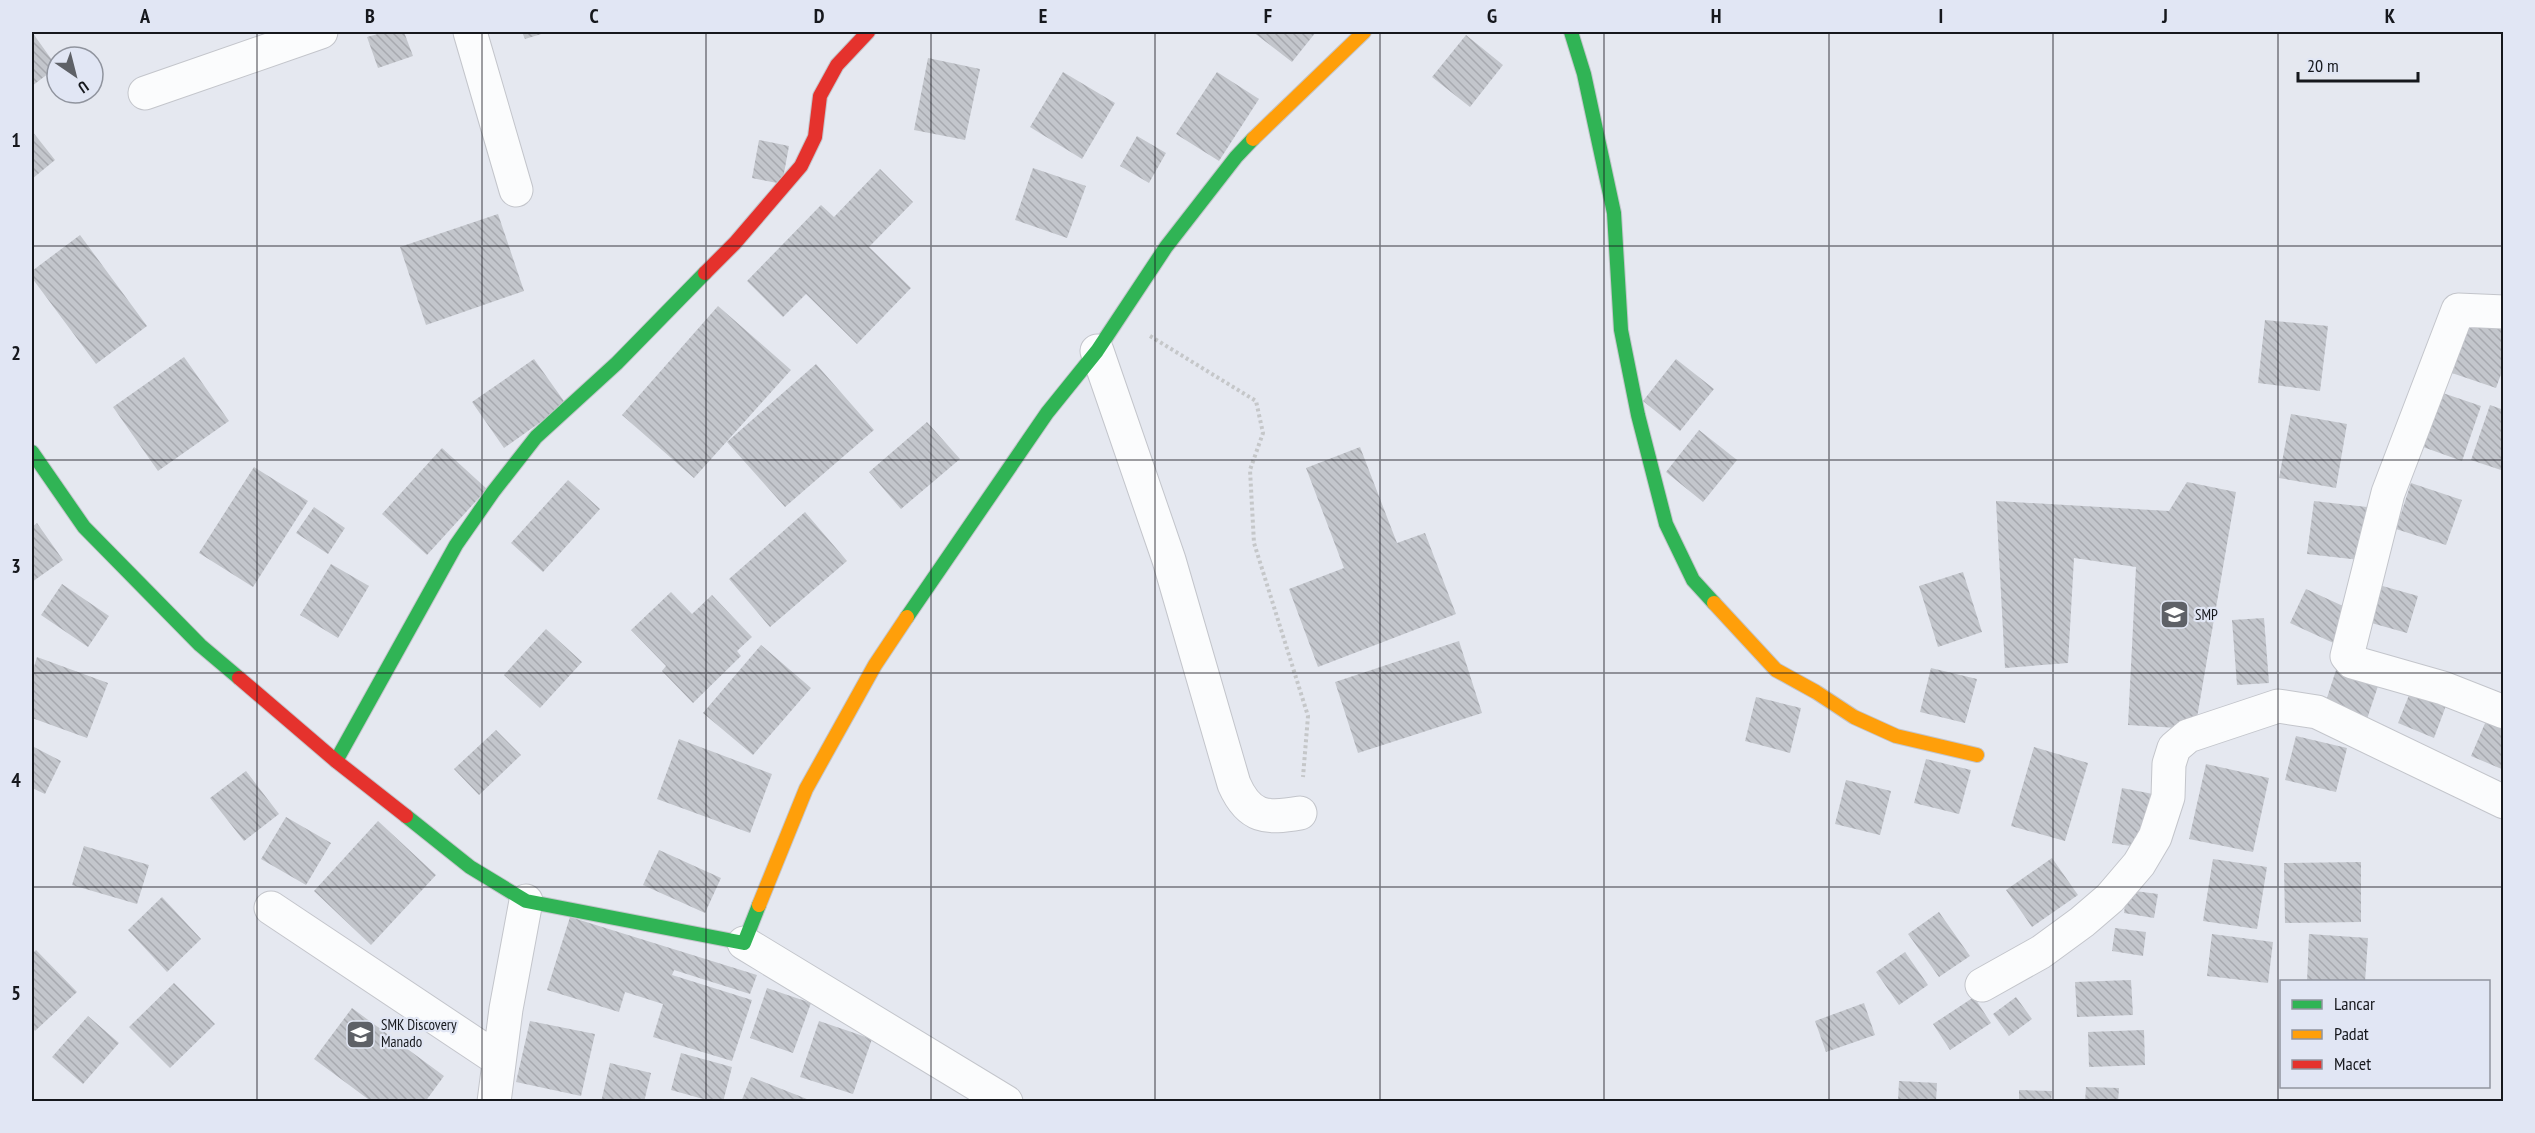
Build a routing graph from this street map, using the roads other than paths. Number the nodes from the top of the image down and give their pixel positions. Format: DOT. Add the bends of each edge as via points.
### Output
graph roads {
  1 [pos="321,32"];
  2 [pos="470,32"];
  3 [pos="868,32"];
  4 [pos="1364,32"];
  5 [pos="1571,32"];
  6 [pos="145,93"];
  7 [pos="516,190"];
  8 [pos="2504,312"];
  9 [pos="1097,351"];
  10 [pos="32,452"];
  11 [pos="2504,712"];
  12 [pos="1977,755"];
  13 [pos="336,761"];
  14 [pos="2504,802"];
  15 [pos="1300,813"];
  16 [pos="526,901"];
  17 [pos="271,908"];
  18 [pos="744,943"];
  19 [pos="1982,985"];
  20 [pos="499,1060"];
  21 [pos="494,1101"];
  22 [pos="1006,1101"];
  1 -- 6 [label="street"];
  2 -- 7 [label="street"];
  3 -- 13 [label="street" via="837,64 820,96 815,137 794,174 735,243 617,363 536,437 493,492 456,544"];
  4 -- 9 [label="street" via="1236,157 1166,247"];
  5 -- 12 [label="street" via="1614,213 1621,330 1638,415 1666,524 1693,580 1776,670 1854,717 1886,731"];
  8 -- 11 [label="street" via="2458,310 2388,494 2347,657 2352,662 2442,688"];
  9 -- 15 [label="street" via="1169,560 1234,784 1252,811 1273,818"];
  9 -- 18 [label="street" via="1047,413 874,665 806,789"];
  10 -- 13 [label="street" via="92,536 200,645"];
  13 -- 16 [label="street" via="470,867"];
  14 -- 19 [label="street" via="2317,712 2278,706 2188,736 2174,748 2169,764 2168,797 2156,837 2139,864 2110,898 2082,922 2041,952"];
  16 -- 18 [label="street"];
  16 -- 20 [label="street"];
  17 -- 20 [label="street"];
  18 -- 22 [label="street"];
  20 -- 21 [label="street"];
}
